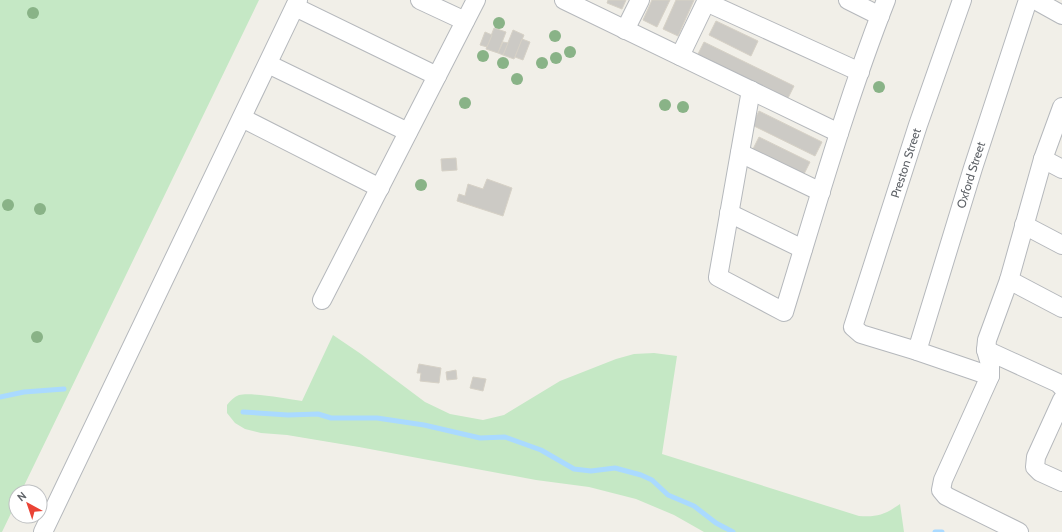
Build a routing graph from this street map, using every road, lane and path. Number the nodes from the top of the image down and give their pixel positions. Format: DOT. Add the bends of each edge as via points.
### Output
graph roads {
  1 [pos="420,0"];
  2 [pos="476,0"];
  3 [pos="640,0"];
  4 [pos="848,0"];
  5 [pos="962,0"];
  6 [pos="1028,0"];
  7 [pos="1035,0"];
  8 [pos="569,1"];
  9 [pos="706,1"];
  10 [pos="297,4"];
  11 [pos="883,8"];
  12 [pos="1062,15"];
  13 [pos="465,21"];
  14 [pos="625,30"];
  15 [pos="680,56"];
  16 [pos="268,64"];
  17 [pos="860,72"];
  18 [pos="437,76"];
  19 [pos="751,90"];
  20 [pos="1062,107"];
  21 [pos="242,118"];
  22 [pos="408,132"];
  23 [pos="839,133"];
  24 [pos="740,153"];
  25 [pos="1043,159"];
  26 [pos="1062,169"];
  27 [pos="380,188"];
  28 [pos="821,192"];
  29 [pos="729,213"];
  30 [pos="1024,225"];
  31 [pos="1062,245"];
  32 [pos="803,249"];
  33 [pos="1009,280"];
  34 [pos="322,300"];
  35 [pos="1062,308"];
  36 [pos="986,350"];
  37 [pos="917,351"];
  38 [pos="990,376"];
  39 [pos="1062,387"];
  40 [pos="1062,400"];
  41 [pos="1062,482"];
  42 [pos="43,532"];
  43 [pos="1019,532"];
  1 -- 13 [label="street"];
  2 -- 13 [label="street"];
  3 -- 14 [label="street"];
  4 -- 11 [label="street"];
  5 -- 37 [label="street, Preston Street" via="913,140 853,327 861,334"];
  6 -- 37 [label="street, Oxford Street"];
  7 -- 12 [label="street"];
  8 -- 14 [label="street"];
  9 -- 15 [label="street"];
  9 -- 17 [label="street"];
  10 -- 16 [label="street"];
  10 -- 18 [label="street"];
  11 -- 17 [label="street"];
  13 -- 18 [label="street"];
  14 -- 15 [label="street"];
  15 -- 19 [label="street"];
  16 -- 21 [label="street"];
  16 -- 22 [label="street"];
  17 -- 23 [label="street"];
  18 -- 22 [label="street"];
  19 -- 23 [label="street"];
  19 -- 24 [label="street"];
  20 -- 25 [label="street"];
  21 -- 27 [label="street"];
  21 -- 42 [label="street"];
  22 -- 27 [label="street"];
  23 -- 28 [label="street"];
  24 -- 28 [label="street"];
  24 -- 29 [label="street"];
  25 -- 26 [label="street"];
  25 -- 30 [label="street"];
  27 -- 34 [label="street"];
  28 -- 32 [label="street"];
  29 -- 32 [label="street"];
  29 -- 32 [label="street" via="718,277 784,312"];
  30 -- 31 [label="street"];
  30 -- 33 [label="street"];
  33 -- 35 [label="street"];
  33 -- 36 [label="street" via="987,340"];
  36 -- 38 [label="street"];
  36 -- 39 [label="street"];
  37 -- 38 [label="street"];
  38 -- 43 [label="street" via="940,490 946,496"];
  40 -- 41 [label="street" via="1036,457 1035,467"];
}
